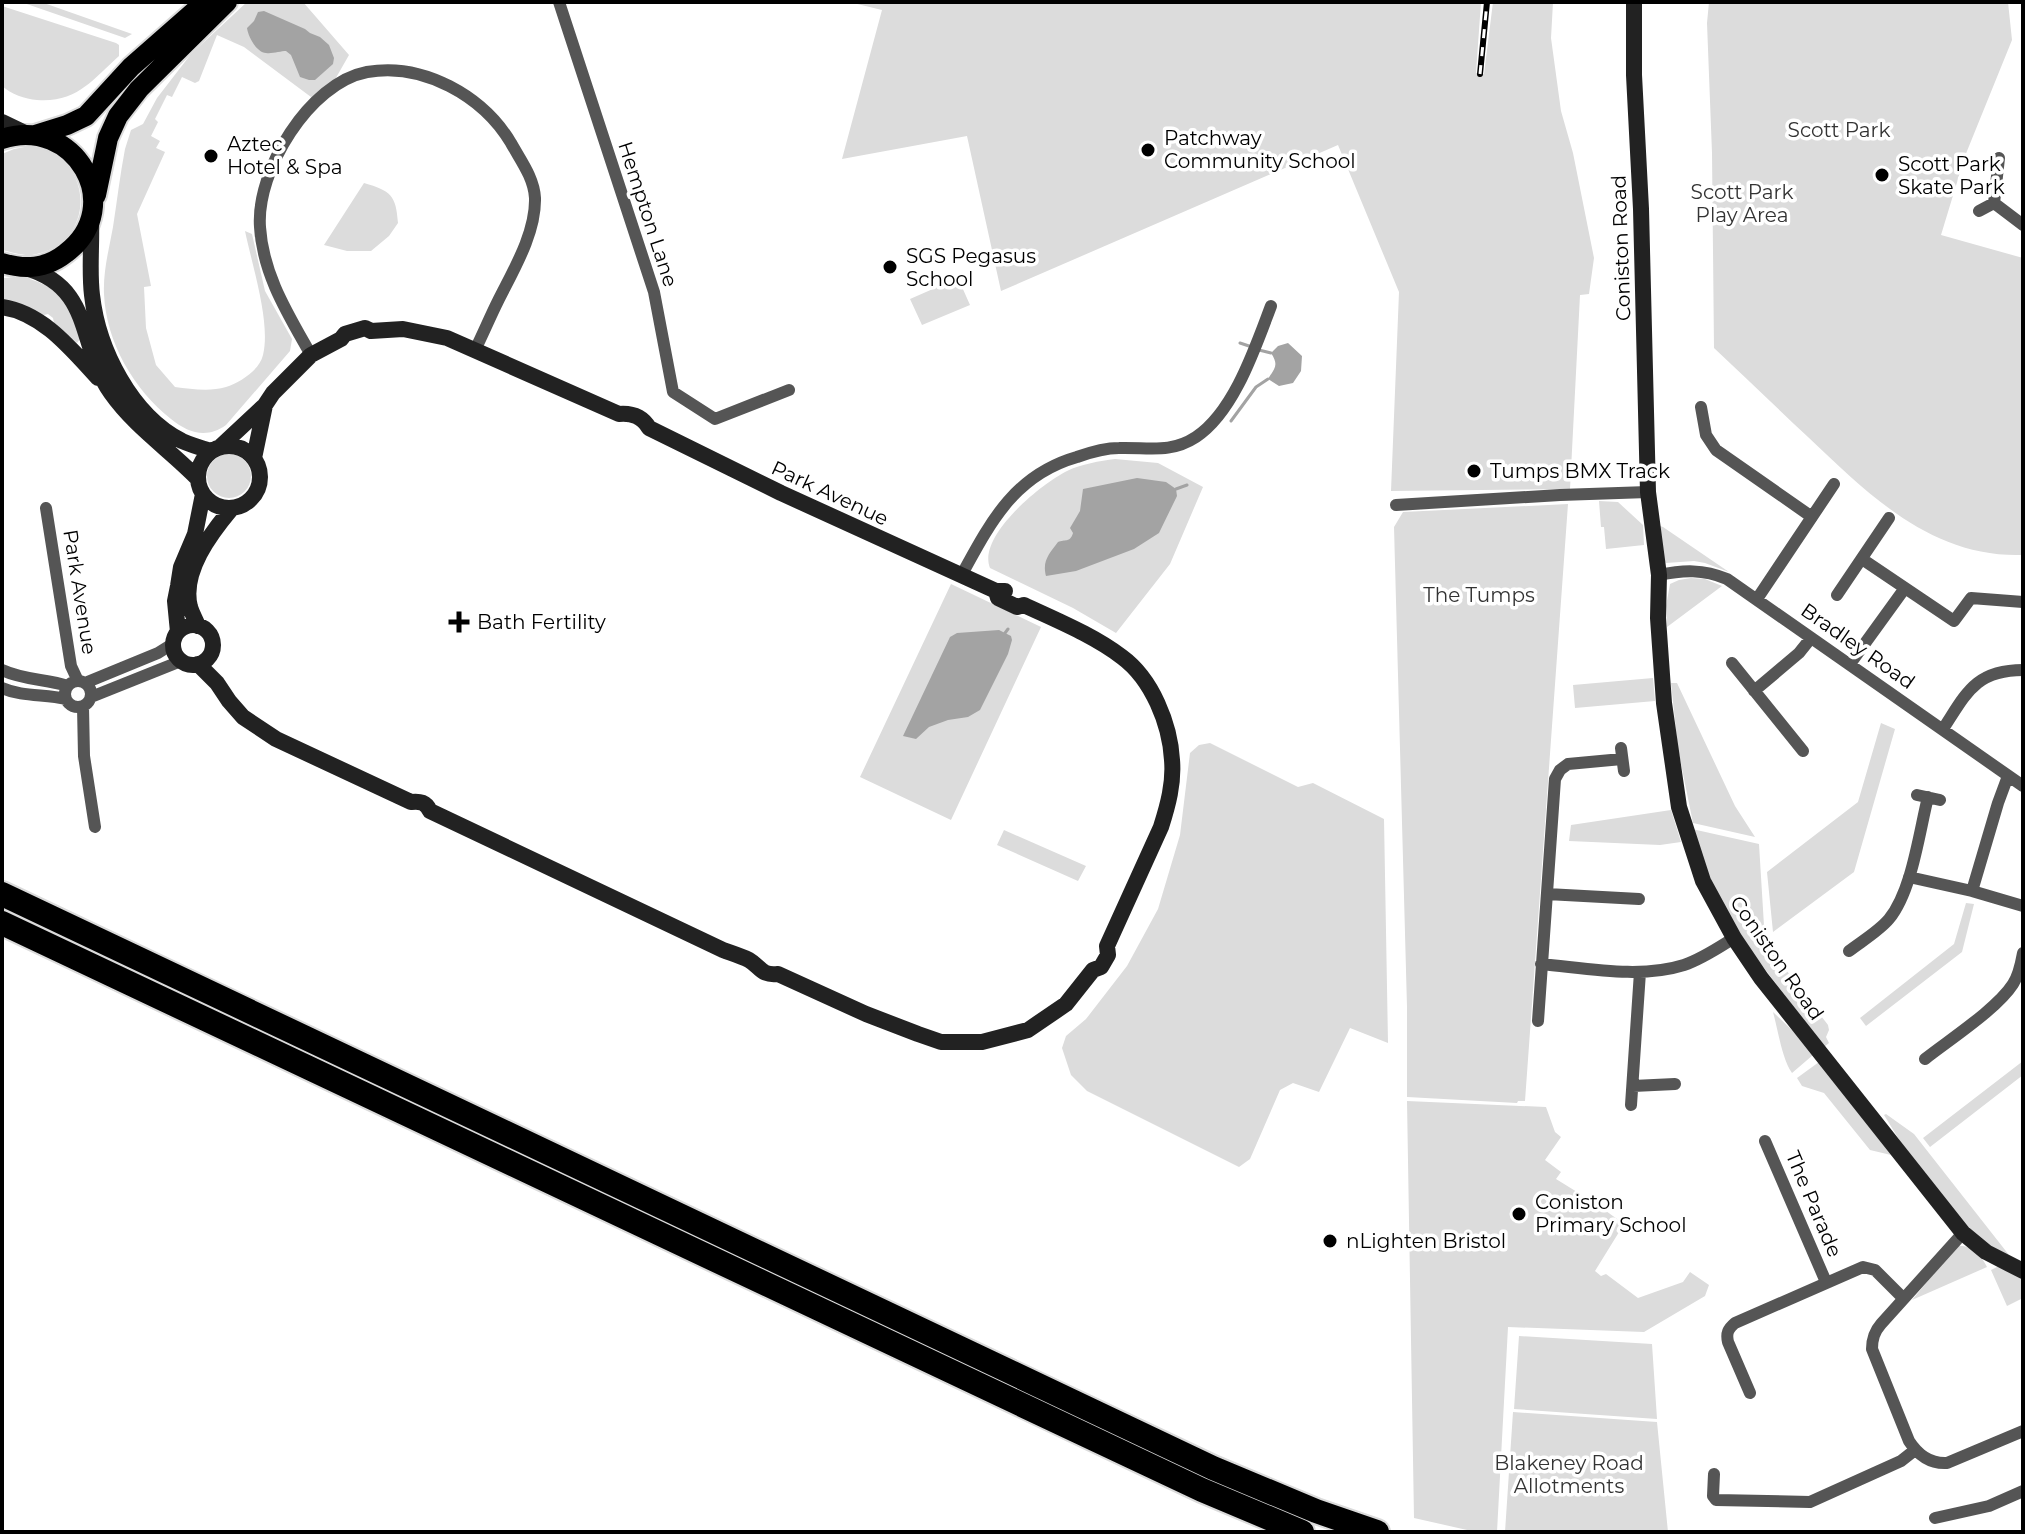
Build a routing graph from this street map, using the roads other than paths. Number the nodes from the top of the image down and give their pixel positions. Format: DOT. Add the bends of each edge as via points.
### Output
graph roads {
  1 [pos="205,2"];
  2 [pos="227,2"];
  3 [pos="559,2"];
  4 [pos="1634,2"];
  5 [pos="2,122"];
  6 [pos="31,135"];
  7 [pos="2,139"];
  8 [pos="1999,158"];
  9 [pos="1994,203"];
  10 [pos="92,211"];
  11 [pos="1979,211"];
  12 [pos="2023,225"];
  13 [pos="11,267"];
  14 [pos="1271,306"];
  15 [pos="2,307"];
  16 [pos="475,350"];
  17 [pos="311,355"];
  18 [pos="789,390"];
  19 [pos="110,391"];
  20 [pos="265,405"];
  21 [pos="1701,407"];
  22 [pos="216,449"];
  23 [pos="254,458"];
  24 [pos="1834,484"];
  25 [pos="200,486"];
  26 [pos="1648,492"];
  27 [pos="1396,505"];
  28 [pos="46,508"];
  29 [pos="232,508"];
  30 [pos="1812,517"];
  31 [pos="1889,518"];
  32 [pos="1862,559"];
  33 [pos="1659,575"];
  34 [pos="961,576"];
  35 [pos="1905,588"];
  36 [pos="1837,595"];
  37 [pos="1757,599"];
  38 [pos="2023,602"];
  39 [pos="198,626"];
  40 [pos="176,638"];
  41 [pos="1811,638"];
  42 [pos="196,660"];
  43 [pos="1733,663"];
  44 [pos="1850,664"];
  45 [pos="2,670"];
  46 [pos="2023,670"];
  47 [pos="74,687"];
  48 [pos="2,688"];
  49 [pos="1754,691"];
  50 [pos="87,702"];
  51 [pos="1943,729"];
  52 [pos="1803,751"];
  53 [pos="1622,759"];
  54 [pos="2008,776"];
  55 [pos="2023,786"];
  56 [pos="1928,798"];
  57 [pos="95,827"];
  58 [pos="1909,877"];
  59 [pos="2,880"];
  60 [pos="1972,891"];
  61 [pos="2,894"];
  62 [pos="1547,894"];
  63 [pos="1639,899"];
  64 [pos="2023,906"];
  65 [pos="2,926"];
  66 [pos="1734,938"];
  67 [pos="1849,951"];
  68 [pos="2023,953"];
  69 [pos="140,959"];
  70 [pos="1541,964"];
  71 [pos="1640,972"];
  72 [pos="1538,1021"];
  73 [pos="1925,1059"];
  74 [pos="1675,1084"];
  75 [pos="1633,1086"];
  76 [pos="1631,1105"];
  77 [pos="1765,1141"];
  78 [pos="1963,1233"];
  79 [pos="2023,1271"];
  80 [pos="1826,1282"];
  81 [pos="1903,1298"];
  82 [pos="1750,1393"];
  83 [pos="2023,1431"];
  84 [pos="1915,1450"];
  85 [pos="1714,1474"];
  86 [pos="2023,1491"];
  87 [pos="1941,1520"];
  88 [pos="1302,1532"];
  89 [pos="1377,1532"];
  1 -- 6 [label="main road" via="131,67 86,116"];
  2 -- 10 [label="main road" via="118,116"];
  3 -- 18 [label="street, Hempton Lane" via="654,292 673,392 715,422"];
  4 -- 26 [label="street, Coniston Road"];
  5 -- 6 [label="street"];
  6 -- 7 [label="main road"];
  6 -- 10 [label="main road" via="55,140 79,160 92,188"];
  8 -- 9 [label="street"];
  9 -- 11 [label="street"];
  9 -- 12 [label="street"];
  10 -- 13 [label="main road" via="86,232 69,251 48,264"];
  10 -- 22 [label="street" via="95,317 115,372 159,426 182,441"];
  13 -- 19 [label="street" via="40,272 71,296"];
  14 -- 34 [label="street" via="1233,395 1198,436 1163,449 1105,448 1037,474 992,519"];
  15 -- 19 [label="street" via="43,324"];
  16 -- 17 [label="street, Park Avenue" via="416,331 365,328"];
  16 -- 17 [label="street" via="523,250 535,200 532,183 504,132 467,96 421,76 377,71 354,76 313,105 290,131 266,184 260,224 265,262"];
  16 -- 34 [label="street, Park Avenue"];
  17 -- 20 [label="street, Park Avenue"];
  19 -- 25 [label="street"];
  20 -- 22 [label="street, Park Avenue"];
  20 -- 23 [label="street, Park Avenue"];
  21 -- 30 [label="street" via="1706,435 1716,450"];
  22 -- 23 [label="street" via="233,445"];
  22 -- 25 [label="street" via="199,468"];
  23 -- 29 [label="street" via="259,486 253,498"];
  24 -- 30 [label="street"];
  25 -- 29 [label="street" via="211,502"];
  25 -- 40 [label="street" via="195,534 175,601"];
  26 -- 27 [label="street"];
  26 -- 33 [label="street, Coniston Road"];
  28 -- 47 [label="street, Park Avenue"];
  29 -- 39 [label="street" via="208,539 192,576 190,607"];
  30 -- 37 [label="street"];
  31 -- 32 [label="street"];
  32 -- 35 [label="street"];
  32 -- 36 [label="street"];
  33 -- 37 [label="street, Bradley Road" via="1716,575"];
  33 -- 66 [label="street, Coniston Road" via="1664,703 1679,807 1703,881"];
  34 -- 42 [label="street, Park Avenue" via="1017,607 1024,605 1085,633 1125,659 1157,703 1172,762 1161,827 1101,967 1066,1004 1028,1030 982,1042 941,1042 876,1018 778,974 775,965 761,959 752,962 696,938 430,811 413,808 411,802 276,739 243,717"];
  35 -- 38 [label="street" via="1954,621 1971,598"];
  35 -- 44 [label="street"];
  37 -- 41 [label="street, Bradley Road"];
  39 -- 40 [label="street" via="184,627"];
  39 -- 42 [label="street" via="213,645"];
  40 -- 42 [label="street" via="174,650"];
  40 -- 47 [label="street, Park Avenue" via="158,653"];
  41 -- 44 [label="street, Bradley Road"];
  41 -- 49 [label="street"];
  42 -- 50 [label="street"];
  43 -- 49 [label="street"];
  44 -- 51 [label="street, Bradley Road"];
  45 -- 47 [label="street"];
  46 -- 51 [label="street" via="1995,673 1977,683"];
  47 -- 48 [label="street, Park Avenue" via="54,696"];
  47 -- 50 [label="street" via="91,689"];
  47 -- 50 [label="street" via="71,706"];
  49 -- 52 [label="street"];
  50 -- 57 [label="street" via="84,756"];
  51 -- 54 [label="street, Bradley Road"];
  53 -- 62 [label="street" via="1568,764 1555,779"];
  54 -- 55 [label="street, Bradley Road"];
  54 -- 60 [label="street"];
  56 -- 58 [label="street"];
  58 -- 60 [label="street"];
  58 -- 67 [label="street" via="1887,921"];
  59 -- 69 [label="highway"];
  60 -- 64 [label="street"];
  61 -- 69 [label="highway"];
  62 -- 63 [label="street"];
  62 -- 70 [label="street"];
  65 -- 88 [label="highway"];
  66 -- 71 [label="street" via="1686,965"];
  66 -- 78 [label="street, Coniston Road"];
  68 -- 73 [label="street" via="2008,991"];
  69 -- 89 [label="highway" via="1213,1468"];
  70 -- 71 [label="street"];
  70 -- 72 [label="street"];
  71 -- 75 [label="street"];
  74 -- 75 [label="street"];
  75 -- 76 [label="street"];
  77 -- 80 [label="street, The Parade"];
  78 -- 79 [label="street, Coniston Road"];
  78 -- 81 [label="street"];
  80 -- 81 [label="street" via="1869,1268"];
  80 -- 82 [label="street" via="1729,1329 1728,1342"];
  81 -- 84 [label="street" via="1875,1331 1872,1349"];
  83 -- 84 [label="street" via="1947,1463 1928,1460"];
  84 -- 85 [label="street" via="1862,1480 1805,1503 1716,1500"];
  86 -- 87 [label="street"];
}
